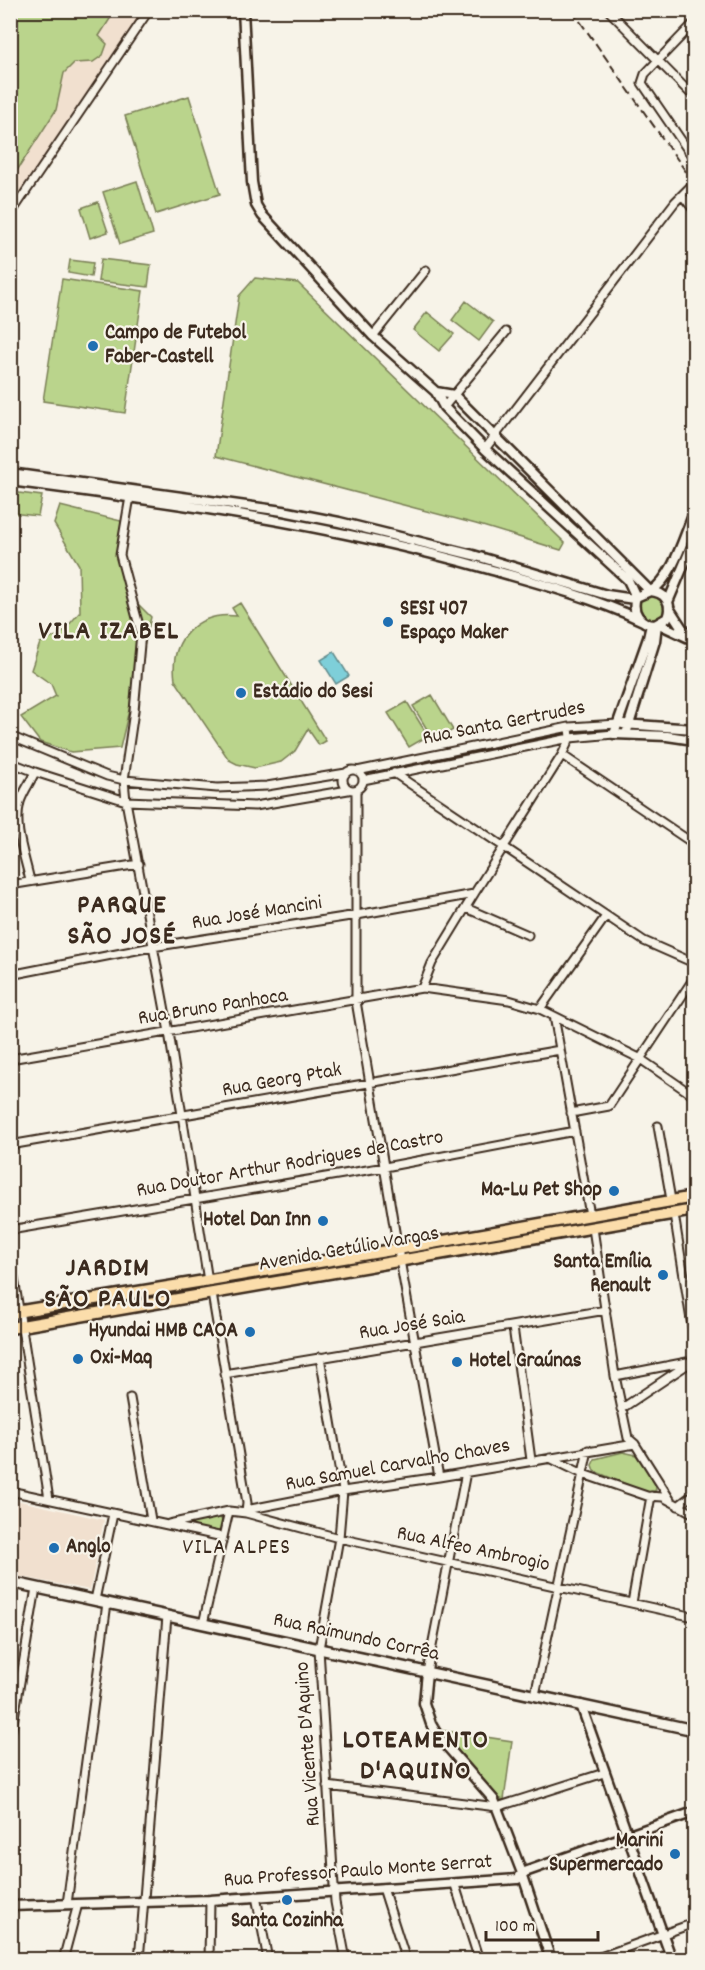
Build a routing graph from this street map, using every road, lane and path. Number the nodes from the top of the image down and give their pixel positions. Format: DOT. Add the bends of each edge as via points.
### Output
graph roads {
  1 [pos="149,10"];
  2 [pos="243,10"];
  3 [pos="608,10"];
  4 [pos="694,23"];
  5 [pos="658,60"];
  6 [pos="694,97"];
  7 [pos="694,159"];
  8 [pos="694,183"];
  9 [pos="682,195"];
  10 [pos="694,210"];
  11 [pos="10,214"];
  12 [pos="426,270"];
  13 [pos="506,332"];
  14 [pos="373,336"];
  15 [pos="436,392"];
  16 [pos="453,395"];
  17 [pos="444,407"];
  18 [pos="495,434"];
  19 [pos="485,449"];
  20 [pos="10,473"];
  21 [pos="10,481"];
  22 [pos="130,497"];
  23 [pos="694,513"];
  24 [pos="694,541"];
  25 [pos="650,591"];
  26 [pos="635,598"];
  27 [pos="669,605"];
  28 [pos="640,620"];
  29 [pos="655,624"];
  30 [pos="694,640"];
  31 [pos="569,727"];
  32 [pos="624,727"];
  33 [pos="694,729"];
  34 [pos="614,734"];
  35 [pos="10,736"];
  36 [pos="570,738"];
  37 [pos="694,740"];
  38 [pos="562,755"];
  39 [pos="10,762"];
  40 [pos="357,771"];
  41 [pos="35,772"];
  42 [pos="346,773"];
  43 [pos="394,773"];
  44 [pos="124,780"];
  45 [pos="363,780"];
  46 [pos="352,790"];
  47 [pos="126,801"];
  48 [pos="694,844"];
  49 [pos="503,847"];
  50 [pos="139,864"];
  51 [pos="30,881"];
  52 [pos="10,885"];
  53 [pos="474,894"];
  54 [pos="466,908"];
  55 [pos="357,915"];
  56 [pos="606,916"];
  57 [pos="528,935"];
  58 [pos="152,947"];
  59 [pos="694,963"];
  60 [pos="10,975"];
  61 [pos="694,978"];
  62 [pos="422,988"];
  63 [pos="356,1001"];
  64 [pos="540,1009"];
  65 [pos="554,1016"];
  66 [pos="169,1032"];
  67 [pos="560,1050"];
  68 [pos="639,1058"];
  69 [pos="10,1059"];
  70 [pos="370,1083"];
  71 [pos="694,1096"];
  72 [pos="571,1113"];
  73 [pos="181,1115"];
  74 [pos="658,1126"];
  75 [pos="575,1131"];
  76 [pos="10,1145"];
  77 [pos="385,1167"];
  78 [pos="694,1197"];
  79 [pos="194,1198"];
  80 [pos="671,1200"];
  81 [pos="694,1210"];
  82 [pos="675,1214"];
  83 [pos="590,1215"];
  84 [pos="593,1228"];
  85 [pos="10,1230"];
  86 [pos="398,1249"];
  87 [pos="10,1253"];
  88 [pos="400,1262"];
  89 [pos="208,1281"];
  90 [pos="212,1294"];
  91 [pos="606,1310"];
  92 [pos="15,1312"];
  93 [pos="16,1327"];
  94 [pos="513,1327"];
  95 [pos="694,1339"];
  96 [pos="414,1341"];
  97 [pos="320,1357"];
  98 [pos="693,1361"];
  99 [pos="224,1374"];
  100 [pos="615,1376"];
  101 [pos="130,1398"];
  102 [pos="621,1409"];
  103 [pos="635,1444"];
  104 [pos="588,1450"];
  105 [pos="549,1457"];
  106 [pos="531,1460"];
  107 [pos="466,1472"];
  108 [pos="583,1474"];
  109 [pos="439,1477"];
  110 [pos="10,1491"];
  111 [pos="343,1491"];
  112 [pos="694,1494"];
  113 [pos="651,1496"];
  114 [pos="49,1499"];
  115 [pos="672,1501"];
  116 [pos="678,1506"];
  117 [pos="229,1511"];
  118 [pos="246,1513"];
  119 [pos="113,1514"];
  120 [pos="694,1514"];
  121 [pos="151,1520"];
  122 [pos="169,1524"];
  123 [pos="223,1537"];
  124 [pos="339,1538"];
  125 [pos="450,1561"];
  126 [pos="10,1582"];
  127 [pos="560,1586"];
  128 [pos="36,1588"];
  129 [pos="95,1600"];
  130 [pos="107,1603"];
  131 [pos="632,1603"];
  132 [pos="167,1616"];
  133 [pos="694,1617"];
  134 [pos="203,1624"];
  135 [pos="319,1649"];
  136 [pos="426,1672"];
  137 [pos="10,1685"];
  138 [pos="19,1688"];
  139 [pos="535,1695"];
  140 [pos="581,1705"];
  141 [pos="694,1730"];
  142 [pos="10,1741"];
  143 [pos="604,1773"];
  144 [pos="327,1786"];
  145 [pos="497,1807"];
  146 [pos="694,1812"];
  147 [pos="627,1835"];
  148 [pos="522,1873"];
  149 [pos="455,1885"];
  150 [pos="383,1888"];
  151 [pos="336,1892"];
  152 [pos="256,1896"];
  153 [pos="210,1900"];
  154 [pos="144,1901"];
  155 [pos="67,1904"];
  156 [pos="78,1904"];
  157 [pos="10,1906"];
  158 [pos="694,1923"];
  159 [pos="663,1935"];
  160 [pos="63,1959"];
  161 [pos="140,1959"];
  162 [pos="209,1959"];
  163 [pos="268,1959"];
  164 [pos="346,1959"];
  165 [pos="406,1959"];
  166 [pos="479,1959"];
  167 [pos="551,1959"];
  168 [pos="592,1959"];
  169 [pos="672,1959"];
  1 -- 11 [label="street"];
  2 -- 14 [label="street" via="256,205 268,225"];
  3 -- 5 [label="street"];
  4 -- 5 [label="street"];
  5 -- 6 [label="street"];
  5 -- 7 [label="street" via="642,83"];
  8 -- 9 [label="street"];
  9 -- 10 [label="street"];
  9 -- 18 [label="street"];
  12 -- 14 [label="street"];
  13 -- 16 [label="street"];
  14 -- 15 [label="street"];
  15 -- 16 [label="street"];
  15 -- 17 [label="street"];
  16 -- 17 [label="street"];
  16 -- 18 [label="street"];
  17 -- 19 [label="street"];
  18 -- 19 [label="street"];
  18 -- 25 [label="street"];
  19 -- 26 [label="street" via="628,580"];
  20 -- 26 [label="street" via="339,522 473,555 607,595"];
  21 -- 22 [label="street"];
  22 -- 28 [label="street" via="359,536 575,593"];
  22 -- 44 [label="street" via="120,555 141,633"];
  23 -- 25 [label="street" via="667,576"];
  24 -- 27 [label="street"];
  25 -- 26 [label="street"];
  25 -- 27 [label="street" via="662,594"];
  26 -- 28 [label="street"];
  27 -- 29 [label="street" via="667,618"];
  27 -- 30 [label="street"];
  28 -- 29 [label="street"];
  29 -- 30 [label="street"];
  29 -- 32 [label="street" via="655,641"];
  31 -- 32 [label="street, Rua Santa Gertrudes"];
  31 -- 36 [label="street"];
  31 -- 40 [label="street, Rua Santa Gertrudes"];
  32 -- 33 [label="street, Rua Santa Gertrudes"];
  32 -- 34 [label="street"];
  32 -- 37 [label="street, Rua Santa Gertrudes"];
  34 -- 36 [label="street, Rua Santa Gertrudes"];
  35 -- 44 [label="street"];
  36 -- 38 [label="street"];
  36 -- 43 [label="street, Rua Santa Gertrudes"];
  38 -- 48 [label="street"];
  38 -- 49 [label="street"];
  39 -- 41 [label="street"];
  40 -- 42 [label="street"];
  40 -- 45 [label="street"];
  41 -- 47 [label="street"];
  41 -- 51 [label="street" via="18,812"];
  42 -- 44 [label="street" via="267,786 217,788"];
  42 -- 46 [label="street" via="344,785"];
  43 -- 45 [label="street, Rua Santa Gertrudes"];
  43 -- 49 [label="street"];
  44 -- 47 [label="street"];
  45 -- 46 [label="street"];
  46 -- 47 [label="street" via="255,806"];
  46 -- 55 [label="street"];
  47 -- 50 [label="street"];
  49 -- 53 [label="street"];
  49 -- 56 [label="street"];
  50 -- 51 [label="street"];
  50 -- 58 [label="street"];
  51 -- 52 [label="street"];
  53 -- 54 [label="street"];
  53 -- 55 [label="street, Rua José Mancini"];
  54 -- 57 [label="street"];
  54 -- 62 [label="street" via="432,963"];
  55 -- 58 [label="street, Rua José Mancini"];
  55 -- 63 [label="street"];
  56 -- 59 [label="street" via="644,941"];
  56 -- 64 [label="street"];
  58 -- 60 [label="street, Rua José Mancini"];
  58 -- 66 [label="street"];
  61 -- 68 [label="street"];
  62 -- 63 [label="street, Rua Bruno Panhoca"];
  62 -- 64 [label="street, Rua Bruno Panhoca" via="509,1000"];
  63 -- 66 [label="street, Rua Bruno Panhoca"];
  63 -- 70 [label="street"];
  64 -- 65 [label="street, Rua Bruno Panhoca"];
  65 -- 67 [label="street"];
  65 -- 68 [label="street, Rua Bruno Panhoca"];
  66 -- 69 [label="street, Rua Bruno Panhoca"];
  66 -- 73 [label="street"];
  67 -- 70 [label="street, Rua Georg Ptak"];
  67 -- 72 [label="street"];
  68 -- 71 [label="street, Rua Bruno Panhoca"];
  68 -- 72 [label="street" via="609,1106"];
  70 -- 73 [label="street, Rua Georg Ptak"];
  70 -- 77 [label="street"];
  72 -- 75 [label="street"];
  73 -- 76 [label="street, Rua Georg Ptak"];
  73 -- 79 [label="street"];
  74 -- 80 [label="street"];
  75 -- 77 [label="street, Rua Doutor Arthur Rodrigues de Castro"];
  75 -- 83 [label="street"];
  77 -- 79 [label="street, Rua Doutor Arthur Rodrigues de Castro"];
  77 -- 86 [label="street"];
  78 -- 80 [label="main road, Avenida Getúlio Vargas"];
  79 -- 85 [label="street, Rua Doutor Arthur Rodrigues de Castro"];
  79 -- 89 [label="street"];
  80 -- 83 [label="main road, Avenida Getúlio Vargas"];
  81 -- 82 [label="main road, Avenida Getúlio Vargas"];
  82 -- 84 [label="main road, Avenida Getúlio Vargas"];
  82 -- 95 [label="street"];
  83 -- 86 [label="main road, Avenida Getúlio Vargas"];
  84 -- 88 [label="main road, Avenida Getúlio Vargas"];
  84 -- 91 [label="street"];
  86 -- 88 [label="street"];
  86 -- 89 [label="main road, Avenida Getúlio Vargas"];
  87 -- 92 [label="street"];
  88 -- 90 [label="main road, Avenida Getúlio Vargas"];
  88 -- 96 [label="street"];
  89 -- 92 [label="main road, Avenida Getúlio Vargas"];
  90 -- 93 [label="main road, Avenida Getúlio Vargas"];
  90 -- 99 [label="street"];
  91 -- 94 [label="street, Rua José Saia"];
  91 -- 100 [label="street"];
  92 -- 93 [label="street"];
  93 -- 114 [label="street"];
  94 -- 96 [label="street, Rua José Saia"];
  94 -- 106 [label="street"];
  96 -- 97 [label="street, Rua José Saia"];
  96 -- 109 [label="street"];
  97 -- 99 [label="street, Rua José Saia"];
  97 -- 111 [label="street"];
  98 -- 100 [label="street"];
  98 -- 102 [label="street"];
  99 -- 118 [label="street"];
  100 -- 102 [label="street"];
  101 -- 121 [label="street"];
  102 -- 103 [label="street" via="628,1438"];
  103 -- 104 [label="street, Rua Samuel Carvalho Chaves"];
  103 -- 115 [label="street"];
  104 -- 105 [label="street, Rua Samuel Carvalho Chaves"];
  104 -- 108 [label="street"];
  105 -- 106 [label="street, Rua Samuel Carvalho Chaves"];
  105 -- 108 [label="street"];
  106 -- 107 [label="street, Rua Samuel Carvalho Chaves"];
  107 -- 109 [label="street, Rua Samuel Carvalho Chaves"];
  107 -- 125 [label="street"];
  108 -- 113 [label="street"];
  108 -- 127 [label="street"];
  109 -- 111 [label="street, Rua Samuel Carvalho Chaves"];
  110 -- 114 [label="street"];
  111 -- 118 [label="street, Rua Samuel Carvalho Chaves"];
  111 -- 124 [label="street, Rua Vicente D'Aquino"];
  112 -- 116 [label="street"];
  113 -- 115 [label="street"];
  113 -- 131 [label="street"];
  114 -- 119 [label="street"];
  115 -- 116 [label="street"];
  116 -- 120 [label="street"];
  117 -- 118 [label="street, Rua Samuel Carvalho Chaves"];
  117 -- 122 [label="street, Rua Samuel Carvalho Chaves"];
  117 -- 123 [label="street"];
  118 -- 124 [label="street, Rua Alfeo Ambrogio"];
  119 -- 121 [label="street"];
  119 -- 129 [label="street"];
  121 -- 122 [label="street"];
  122 -- 123 [label="street"];
  123 -- 134 [label="street"];
  124 -- 125 [label="street, Rua Alfeo Ambrogio"];
  124 -- 135 [label="street, Rua Vicente D'Aquino"];
  125 -- 127 [label="street, Rua Alfeo Ambrogio"];
  125 -- 136 [label="street"];
  126 -- 128 [label="main road, Rua Raimundo Corrêa"];
  127 -- 131 [label="street, Rua Alfeo Ambrogio"];
  127 -- 139 [label="street"];
  128 -- 129 [label="main road, Rua Raimundo Corrêa"];
  128 -- 138 [label="street"];
  129 -- 130 [label="main road, Rua Raimundo Corrêa"];
  130 -- 132 [label="main road, Rua Raimundo Corrêa"];
  130 -- 155 [label="street"];
  131 -- 133 [label="street, Rua Alfeo Ambrogio"];
  132 -- 134 [label="main road, Rua Raimundo Corrêa"];
  132 -- 154 [label="street"];
  134 -- 135 [label="main road, Rua Raimundo Corrêa"];
  135 -- 136 [label="main road, Rua Raimundo Corrêa"];
  135 -- 144 [label="street, Rua Vicente D'Aquino"];
  136 -- 139 [label="main road, Rua Raimundo Corrêa"];
  136 -- 145 [label="street" via="424,1703 431,1724"];
  137 -- 138 [label="street"];
  138 -- 142 [label="street"];
  139 -- 140 [label="main road, Rua Raimundo Corrêa"];
  140 -- 141 [label="main road, Rua Raimundo Corrêa"];
  140 -- 143 [label="street"];
  143 -- 145 [label="street"];
  143 -- 147 [label="street"];
  144 -- 145 [label="street"];
  144 -- 151 [label="street, Rua Vicente D'Aquino"];
  145 -- 148 [label="street"];
  146 -- 147 [label="street, Rua Professor Paulo Monte Serrat"];
  147 -- 148 [label="street, Rua Professor Paulo Monte Serrat"];
  147 -- 159 [label="street"];
  148 -- 149 [label="street, Rua Professor Paulo Monte Serrat" via="518,1879"];
  148 -- 167 [label="street"];
  149 -- 150 [label="street, Rua Professor Paulo Monte Serrat"];
  149 -- 166 [label="street"];
  150 -- 151 [label="street, Rua Professor Paulo Monte Serrat"];
  150 -- 165 [label="street"];
  151 -- 152 [label="street, Rua Professor Paulo Monte Serrat"];
  151 -- 164 [label="street, Rua Vicente D'Aquino"];
  152 -- 153 [label="street, Rua Professor Paulo Monte Serrat"];
  152 -- 163 [label="street"];
  153 -- 154 [label="street, Rua Professor Paulo Monte Serrat"];
  153 -- 162 [label="street"];
  154 -- 156 [label="street, Rua Professor Paulo Monte Serrat"];
  154 -- 161 [label="street"];
  155 -- 156 [label="street, Rua Professor Paulo Monte Serrat"];
  155 -- 157 [label="street, Rua Professor Paulo Monte Serrat"];
  156 -- 160 [label="street"];
  158 -- 159 [label="street"];
  159 -- 168 [label="street"];
  159 -- 169 [label="street"];
}
